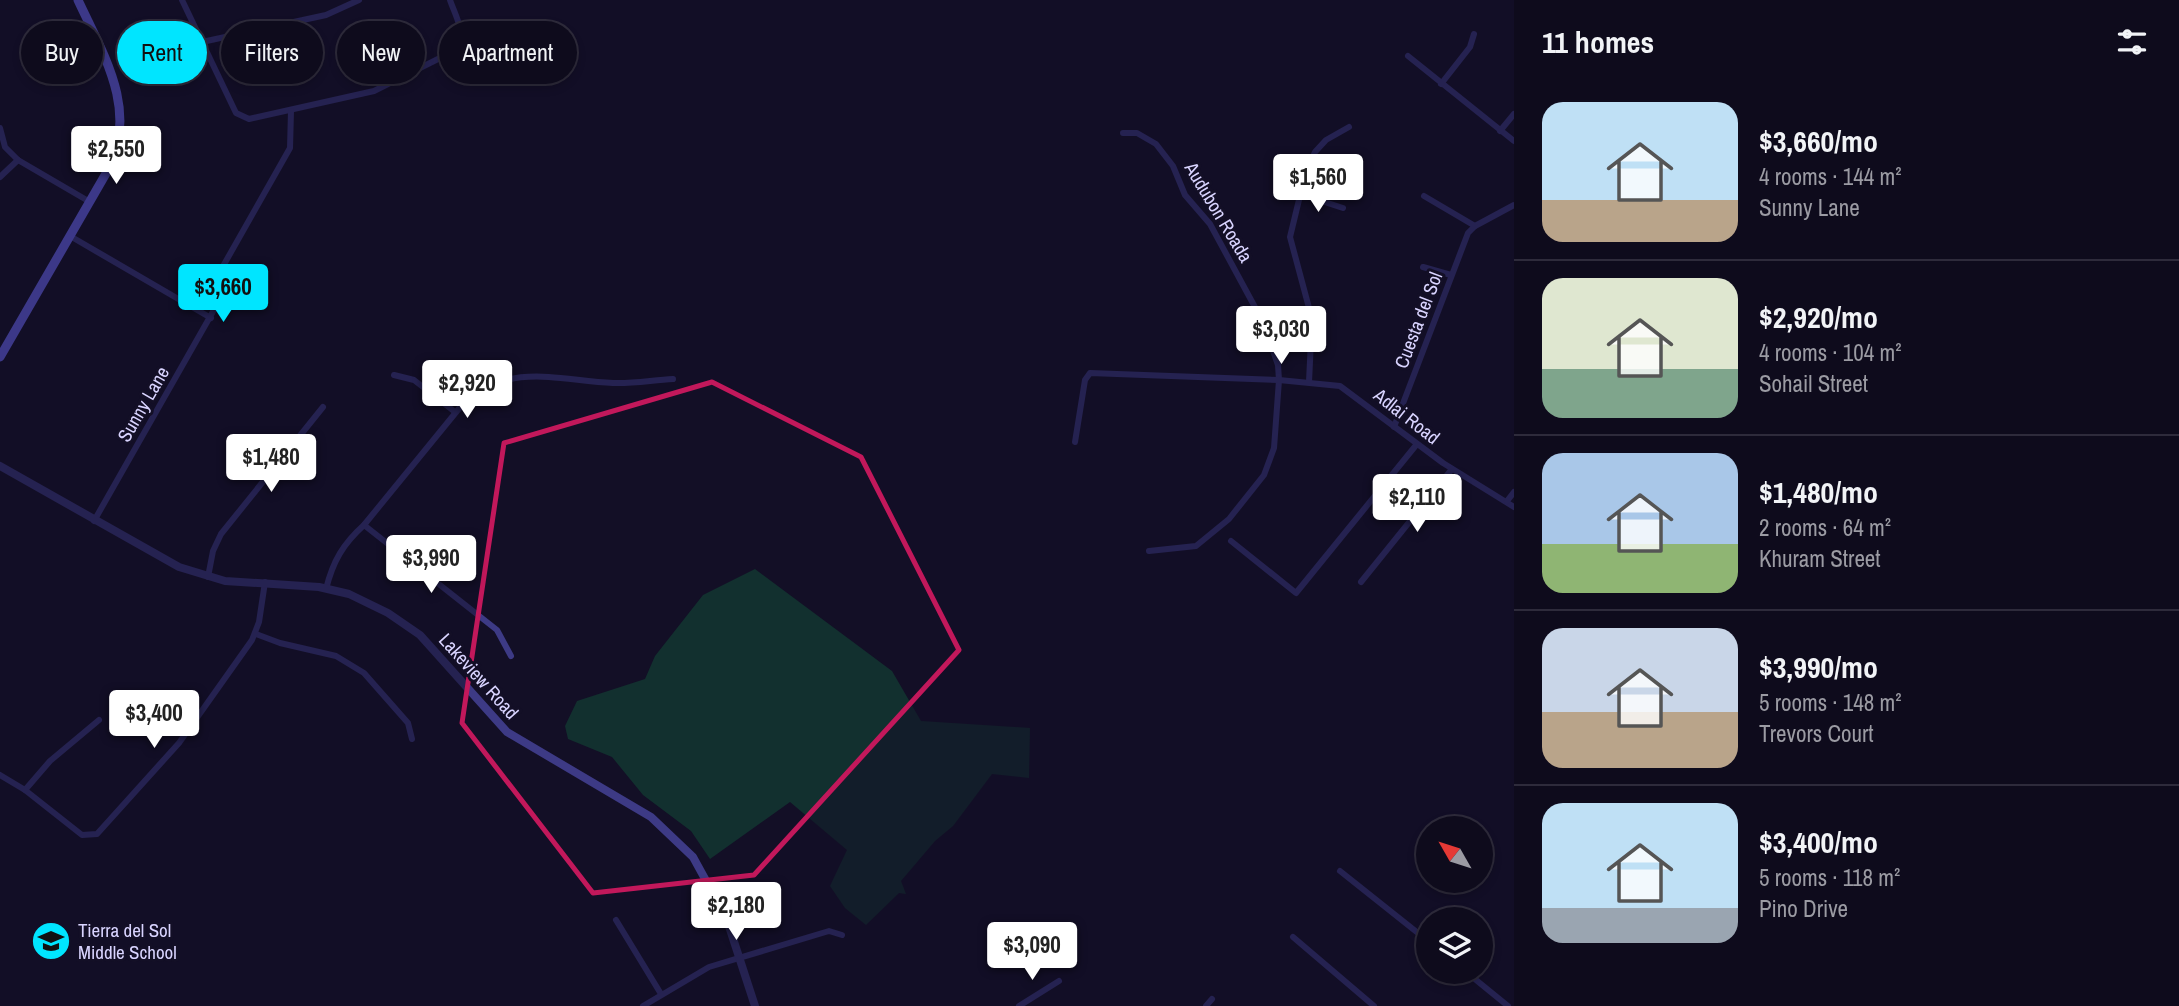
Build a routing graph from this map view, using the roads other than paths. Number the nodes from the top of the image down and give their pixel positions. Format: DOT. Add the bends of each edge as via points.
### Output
graph roads {
  1 [pos="78,0"];
  2 [pos="182,0"];
  3 [pos="359,0"];
  4 [pos="450,0"];
  5 [pos="192,21"];
  6 [pos="1474,34"];
  7 [pos="207,42"];
  8 [pos="207,53"];
  9 [pos="1408,56"];
  10 [pos="1441,83"];
  11 [pos="292,111"];
  12 [pos="1514,114"];
  13 [pos="1349,127"];
  14 [pos="0,128"];
  15 [pos="1500,131"];
  16 [pos="1123,134"];
  17 [pos="1514,141"];
  18 [pos="18,160"];
  19 [pos="0,177"];
  20 [pos="1300,194"];
  21 [pos="1424,196"];
  22 [pos="90,202"];
  23 [pos="1514,205"];
  24 [pos="1343,208"];
  25 [pos="1475,226"];
  26 [pos="70,236"];
  27 [pos="1423,267"];
  28 [pos="1451,275"];
  29 [pos="211,318"];
  30 [pos="0,357"];
  31 [pos="394,375"];
  32 [pos="673,379"];
  33 [pos="1279,380"];
  34 [pos="1309,382"];
  35 [pos="323,407"];
  36 [pos="456,412"];
  37 [pos="1394,427"];
  38 [pos="1075,442"];
  39 [pos="1417,444"];
  40 [pos="0,466"];
  41 [pos="1452,469"];
  42 [pos="1514,492"];
  43 [pos="1507,501"];
  44 [pos="1514,506"];
  45 [pos="94,521"];
  46 [pos="364,525"];
  47 [pos="1231,541"];
  48 [pos="1149,551"];
  49 [pos="208,577"];
  50 [pos="265,582"];
  51 [pos="1361,582"];
  52 [pos="326,589"];
  53 [pos="256,634"];
  54 [pos="511,656"];
  55 [pos="99,720"];
  56 [pos="412,739"];
  57 [pos="0,775"];
  58 [pos="25,790"];
  59 [pos="1340,871"];
  60 [pos="616,920"];
  61 [pos="1416,931"];
  62 [pos="842,935"];
  63 [pos="1293,937"];
  64 [pos="739,956"];
  65 [pos="1059,981"];
  66 [pos="1481,984"];
  67 [pos="662,994"];
  68 [pos="1212,999"];
  69 [pos="643,1006"];
  70 [pos="755,1006"];
  71 [pos="1019,1006"];
  72 [pos="1206,1006"];
  73 [pos="1374,1006"];
  74 [pos="1508,1006"];
  1 -- 22 [label="main road" via="117,85 121,114 117,149"];
  2 -- 5 [label="street"];
  3 -- 7 [label="street" via="326,15"];
  4 -- 11 [label="street" via="461,43 456,50 378,90"];
  6 -- 10 [label="street" via="1470,47"];
  8 -- 11 [label="street" via="242,118"];
  9 -- 10 [label="street"];
  10 -- 15 [label="street"];
  11 -- 29 [label="street, Sunny Lane" via="290,148 223,265 221,296"];
  12 -- 15 [label="street"];
  13 -- 20 [label="street" via="1315,152"];
  14 -- 18 [label="street" via="5,147"];
  15 -- 17 [label="street"];
  16 -- 33 [label="street, Audubon Roada" via="1137,132 1156,144 1173,166 1185,195 1210,224 1263,322"];
  18 -- 19 [label="street"];
  18 -- 22 [label="street"];
  20 -- 24 [label="street"];
  20 -- 34 [label="street" via="1290,237 1312,319"];
  21 -- 25 [label="street"];
  22 -- 26 [label="main road"];
  23 -- 25 [label="street"];
  25 -- 28 [label="street, Cuesta del Sol"];
  26 -- 29 [label="street"];
  26 -- 30 [label="main road"];
  27 -- 28 [label="street"];
  28 -- 37 [label="street, Cuesta del Sol"];
  29 -- 45 [label="street, Sunny Lane"];
  31 -- 36 [label="street" via="414,380"];
  32 -- 36 [label="street" via="615,383 514,376 477,391"];
  33 -- 34 [label="street, Adlai Road"];
  33 -- 38 [label="street, Adlai Road" via="1090,373"];
  33 -- 48 [label="street, Audubon Roada" via="1274,448 1264,475 1229,519 1196,546"];
  34 -- 37 [label="street, Adlai Road" via="1340,386"];
  35 -- 49 [label="street" via="221,534"];
  36 -- 46 [label="street"];
  37 -- 39 [label="street, Adlai Road"];
  39 -- 41 [label="street, Adlai Road"];
  39 -- 47 [label="street" via="1296,593"];
  40 -- 45 [label="street, Lakeview Road"];
  41 -- 43 [label="street, Adlai Road"];
  41 -- 51 [label="street"];
  42 -- 43 [label="street"];
  43 -- 44 [label="street, Adlai Road"];
  45 -- 49 [label="street, Lakeview Road" via="165,561"];
  46 -- 52 [label="street" via="338,553"];
  46 -- 54 [label="street" via="497,630"];
  49 -- 50 [label="street, Lakeview Road"];
  50 -- 52 [label="street, Lakeview Road"];
  50 -- 53 [label="street"];
  52 -- 64 [label="street, Lakeview Road" via="349,594 388,613 420,635 519,742 651,817 692,857 711,886"];
  53 -- 56 [label="street" via="336,656 364,673 408,723"];
  53 -- 58 [label="street" via="179,743 94,836 82,835"];
  55 -- 58 [label="street" via="50,761"];
  57 -- 58 [label="street"];
  59 -- 61 [label="street"];
  60 -- 67 [label="street"];
  62 -- 64 [label="street" via="829,931"];
  63 -- 73 [label="street"];
  64 -- 67 [label="street"];
  64 -- 70 [label="street, Lakeview Road"];
  65 -- 71 [label="street"];
  66 -- 74 [label="street"];
  67 -- 69 [label="street"];
  68 -- 72 [label="street"];
}
